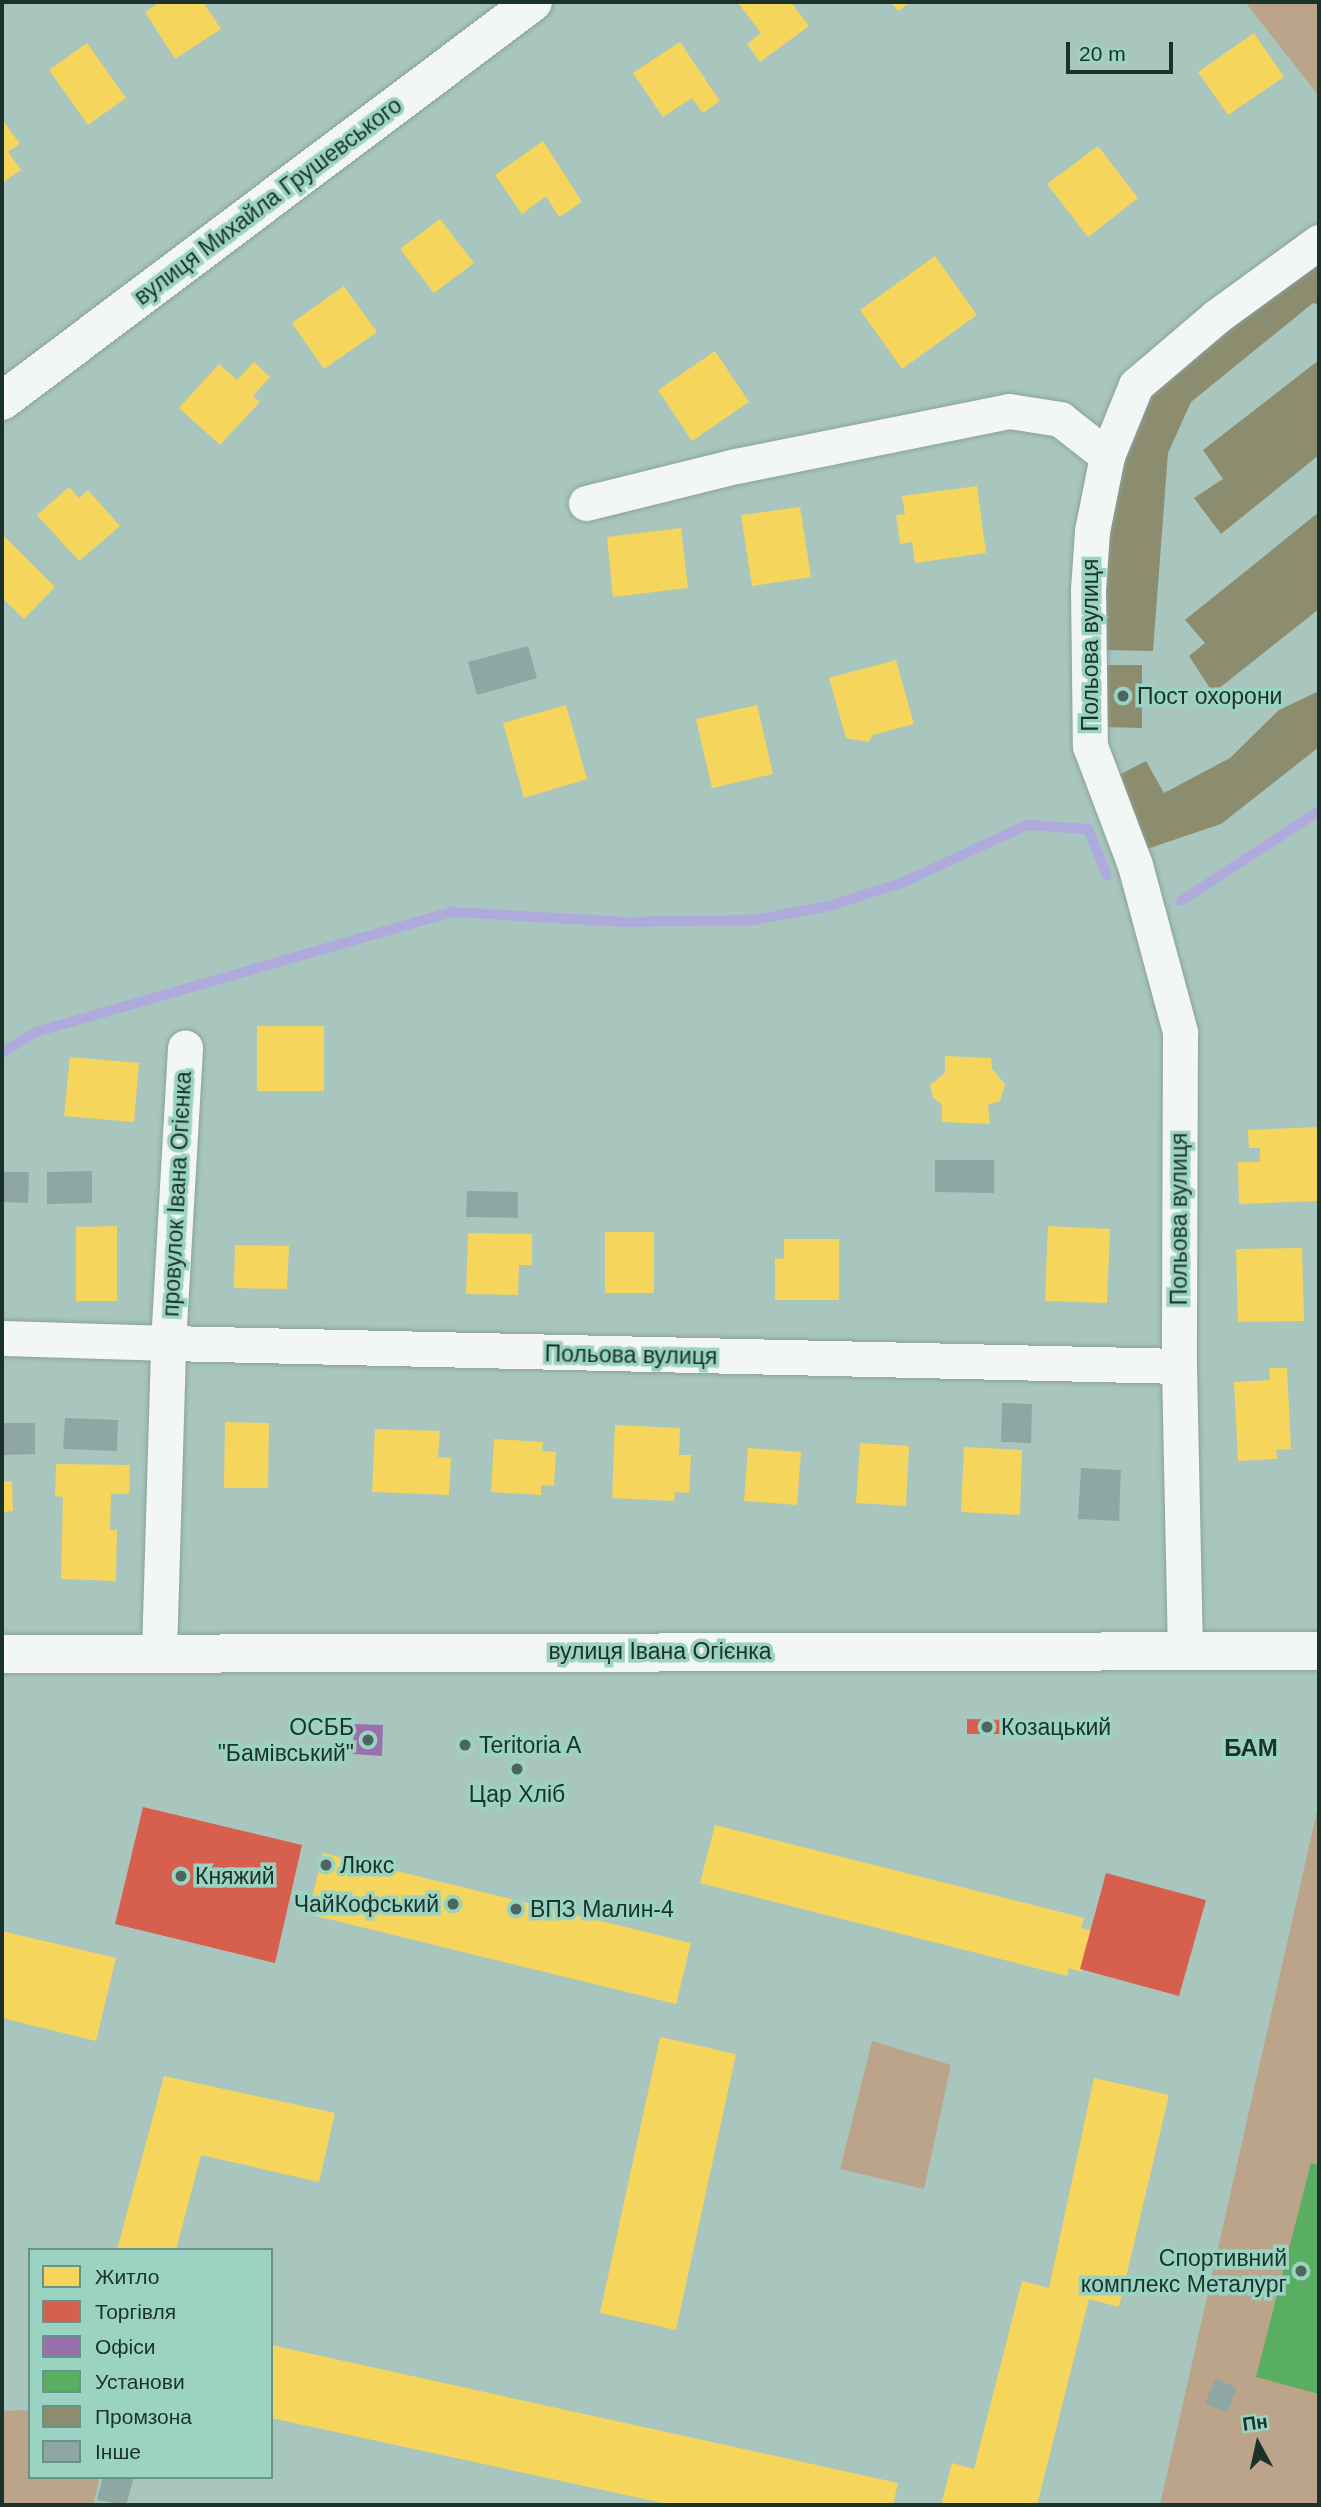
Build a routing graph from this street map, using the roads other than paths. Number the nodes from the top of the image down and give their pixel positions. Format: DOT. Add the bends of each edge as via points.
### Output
graph roads {
  1 [pos="533,2"];
  2 [pos="1319,242"];
  3 [pos="2,401"];
  4 [pos="1107,456"];
  5 [pos="586,503"];
  6 [pos="185,1047"];
  7 [pos="2,1338"];
  8 [pos="168,1343"];
  9 [pos="1179,1366"];
  10 [pos="1185,1651"];
  11 [pos="1319,1651"];
  12 [pos="159,1653"];
  13 [pos="2,1654"];
  1 -- 3 [label="street, вулиця Михайла Грушевського"];
  2 -- 4 [label="street" via="1217,316 1136,384"];
  4 -- 5 [label="street" via="1060,419 1009,411 736,466"];
  4 -- 9 [label="street, Польова вулиця" via="1092,531 1088,589 1090,746 1135,865 1180,1032"];
  6 -- 8 [label="street, провулок Івана Огієнка"];
  7 -- 8 [label="street, провулок Івана Огієнка"];
  8 -- 9 [label="street, Польова вулиця"];
  8 -- 12 [label="street"];
  9 -- 10 [label="street, Польова вулиця"];
  10 -- 11 [label="street, вулиця Івана Огієнка"];
  10 -- 12 [label="street, вулиця Івана Огієнка"];
  12 -- 13 [label="street, вулиця Івана Огієнка"];
}
